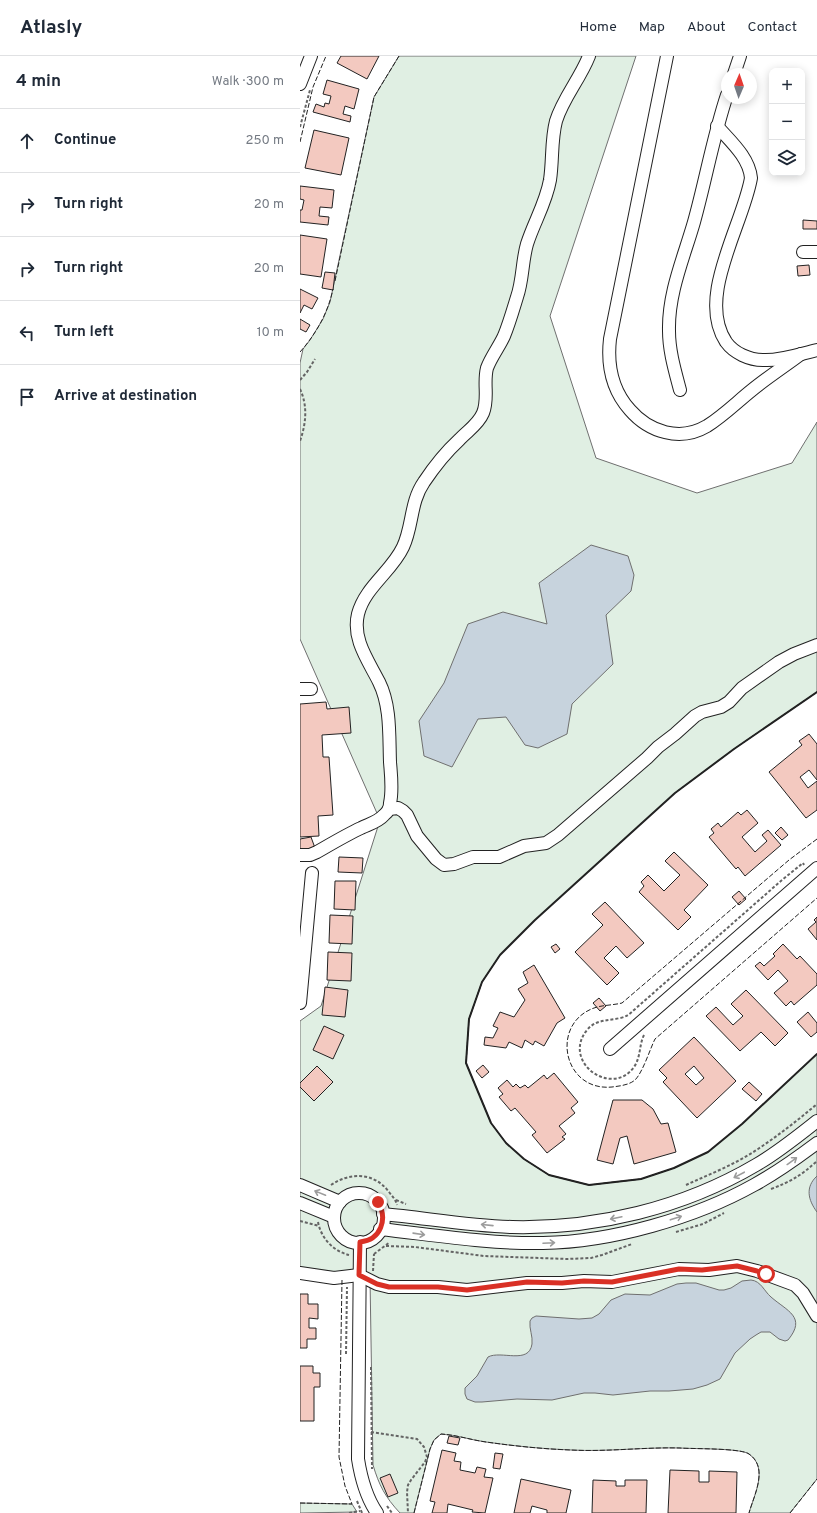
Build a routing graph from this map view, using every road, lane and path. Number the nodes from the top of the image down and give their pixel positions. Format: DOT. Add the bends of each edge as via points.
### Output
graph roads {
  1 [pos="311,56"];
  2 [pos="589,56"];
  3 [pos="667,56"];
  4 [pos="740,56"];
  5 [pos="736,68"];
  6 [pos="300,84"];
  7 [pos="724,104"];
  8 [pos="717,126"];
  9 [pos="803,252"];
  10 [pos="817,252"];
  11 [pos="817,350"];
  12 [pos="801,354"];
  13 [pos="315,359"];
  14 [pos="300,380"];
  15 [pos="300,389"];
  16 [pos="680,390"];
  17 [pos="300,441"];
  18 [pos="817,645"];
  19 [pos="389,809"];
  20 [pos="300,855"];
  21 [pos="817,868"];
  22 [pos="312,874"];
  23 [pos="300,1003"];
  24 [pos="610,1049"];
  25 [pos="817,1104"];
  26 [pos="817,1121"];
  27 [pos="817,1143"];
  28 [pos="300,1185"];
  29 [pos="681,1187"];
  30 [pos="323,1194"];
  31 [pos="396,1200"];
  32 [pos="340,1202"];
  33 [pos="300,1203"];
  34 [pos="409,1205"];
  35 [pos="383,1214"];
  36 [pos="398,1215"];
  37 [pos="334,1217"];
  38 [pos="300,1221"];
  39 [pos="319,1226"];
  40 [pos="380,1230"];
  41 [pos="360,1242"];
  42 [pos="374,1254"];
  43 [pos="300,1273"];
  44 [pos="359,1275"];
  45 [pos="372,1282"];
  46 [pos="817,1316"];
  47 [pos="371,1360"];
  48 [pos="371,1432"];
  49 [pos="373,1474"];
  50 [pos="385,1502"];
  51 [pos="360,1511"];
  52 [pos="349,1513"];
  53 [pos="377,1513"];
  54 [pos="392,1513"];
  55 [pos="408,1513"];
  1 -- 6 [label="street"];
  2 -- 19 [label="street" via="556,121 544,205 524,255 518,294 508,327 488,366 483,412 475,425 454,445 424,481 414,503 404,546 392,565 367,594 358,615 357,630 360,643 380,685 386,705 391,780"];
  3 -- 12 [label="street" via="610,339 609,362 614,384 625,404 648,426 672,434 689,433 712,422"];
  4 -- 5 [label="street"];
  7 -- 8 [label="street"];
  8 -- 12 [label="street" via="745,160 751,178 717,286 719,327 729,346 744,356 771,360"];
  8 -- 16 [label="street" via="702,191 671,300 670,345"];
  9 -- 10 [label="street"];
  11 -- 12 [label="street"];
  13 -- 14 [label="path"];
  15 -- 17 [label="path" via="305,410 304,430"];
  18 -- 19 [label="street" via="779,662 742,688 729,702 695,716 546,843 524,846 499,858 473,857 444,865 417,836 407,815 398,808"];
  19 -- 20 [label="street" via="378,820 317,852"];
  21 -- 24 [label="street"];
  22 -- 23 [label="street"];
  25 -- 29 [label="path" via="757,1150 721,1170"];
  26 -- 36 [label="street, one-way" via="777,1152 727,1181 692,1196 637,1214 586,1223 532,1228 490,1226"];
  40 -- 27 [label="street, one-way" via="459,1240 516,1243 568,1242 604,1237 689,1214 733,1196 788,1164"];
  30 -- 28 [label="street, one-way"];
  30 -- 31 [label="path" via="331,1185 348,1177 358,1176 377,1180"];
  30 -- 32 [label="street"];
  31 -- 34 [label="path"];
  31 -- 36 [label="path"];
  32 -- 35 [label="street" via="350,1195 362,1193 374,1198"];
  32 -- 37 [label="street"];
  33 -- 37 [label="street"];
  35 -- 36 [label="street"];
  35 -- 40 [label="street"];
  37 -- 41 [label="street" via="339,1233 349,1240"];
  38 -- 39 [label="path"];
  40 -- 41 [label="street" via="372,1239"];
  41 -- 44 [label="street"];
  42 -- 45 [label="path"];
  43 -- 44 [label="street" via="334,1278"];
  44 -- 45 [label="street"];
  44 -- 53 [label="street" via="358,1459 366,1493"];
  45 -- 46 [label="street" via="394,1288 467,1290 527,1282 612,1282 679,1269 702,1270 737,1266 795,1285"];
  47 -- 48 [label="path"];
  48 -- 49 [label="path"];
  48 -- 55 [label="path" via="417,1440 424,1447 427,1457 425,1462 408,1486"];
  50 -- 54 [label="path"];
  51 -- 52 [label="path"];
}
